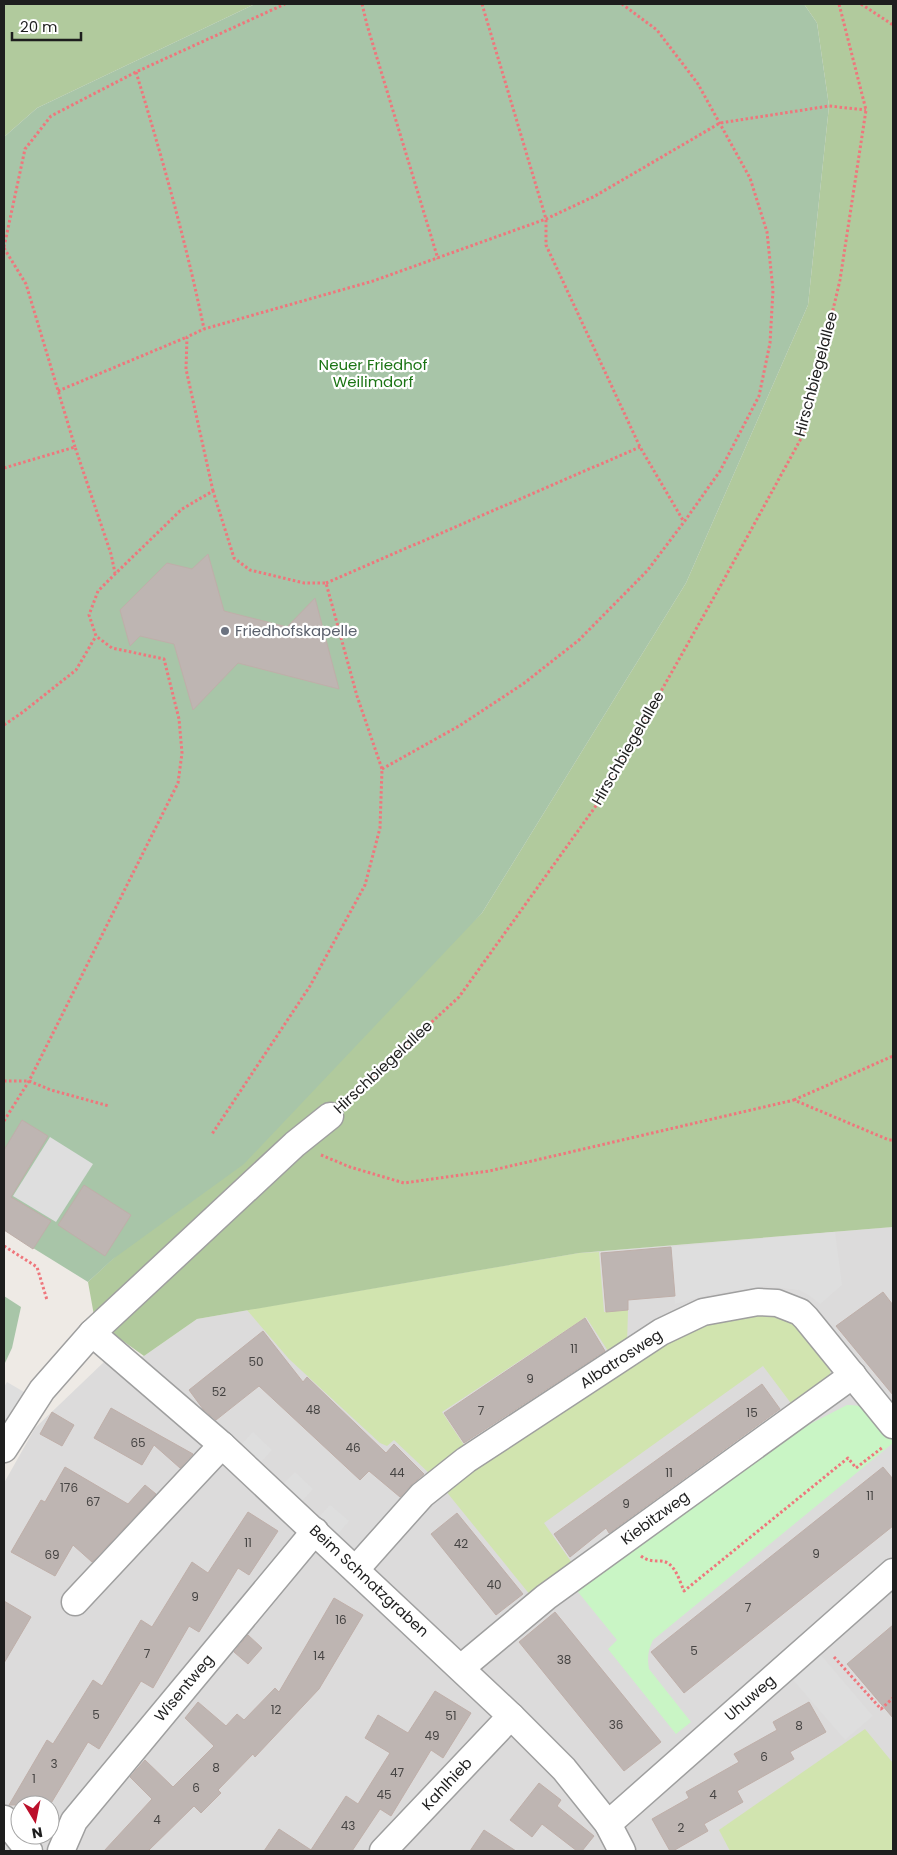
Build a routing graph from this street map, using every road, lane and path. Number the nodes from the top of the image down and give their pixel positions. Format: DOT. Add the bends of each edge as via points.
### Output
graph roads {
  1 [pos="285,4"];
  2 [pos="362,4"];
  3 [pos="482,4"];
  4 [pos="622,4"];
  5 [pos="840,4"];
  6 [pos="862,4"];
  7 [pos="893,25"];
  8 [pos="136,72"];
  9 [pos="866,110"];
  10 [pos="720,123"];
  11 [pos="546,220"];
  12 [pos="4,248"];
  13 [pos="438,259"];
  14 [pos="204,329"];
  15 [pos="187,337"];
  16 [pos="58,391"];
  17 [pos="75,447"];
  18 [pos="640,447"];
  19 [pos="4,468"];
  20 [pos="213,491"];
  21 [pos="684,522"];
  22 [pos="115,574"];
  23 [pos="326,583"];
  24 [pos="96,636"];
  25 [pos="4,725"];
  26 [pos="382,769"];
  27 [pos="893,1056"];
  28 [pos="4,1081"];
  29 [pos="29,1081"];
  30 [pos="794,1100"];
  31 [pos="109,1106"];
  32 [pos="330,1116"];
  33 [pos="4,1121"];
  34 [pos="212,1134"];
  35 [pos="893,1140"];
  36 [pos="295,1144"];
  37 [pos="4,1246"];
  38 [pos="47,1300"];
  39 [pos="92,1333"];
  40 [pos="853,1375"];
  41 [pos="890,1435"];
  42 [pos="222,1445"];
  43 [pos="4,1449"];
  44 [pos="314,1531"];
  45 [pos="627,1538"];
  46 [pos="356,1569"];
  47 [pos="893,1572"];
  48 [pos="75,1602"];
  49 [pos="813,1649"];
  50 [pos="461,1668"];
  51 [pos="893,1698"];
  52 [pos="511,1716"];
  53 [pos="4,1819"];
  54 [pos="608,1824"];
  55 [pos="29,1851"];
  56 [pos="61,1851"];
  57 [pos="383,1851"];
  58 [pos="622,1851"];
  1 -- 8 [label="path"];
  2 -- 13 [label="path"];
  3 -- 11 [label="path"];
  4 -- 10 [label="path" via="657,30 698,84"];
  5 -- 9 [label="path, Hirschbiegelallee"];
  6 -- 7 [label="path"];
  8 -- 12 [label="path" via="51,116 25,149"];
  8 -- 14 [label="path" via="190,262"];
  9 -- 10 [label="path" via="829,106"];
  9 -- 32 [label="path, Hirschbiegelallee" via="840,280 804,433 598,803 459,997"];
  10 -- 11 [label="path" via="595,196"];
  10 -- 21 [label="path" via="750,178 767,232 773,290 770,342 759,396 720,471"];
  11 -- 13 [label="path"];
  11 -- 18 [label="path" via="546,245"];
  12 -- 16 [label="path" via="26,284"];
  13 -- 14 [label="path"];
  14 -- 15 [label="path"];
  15 -- 16 [label="path"];
  15 -- 20 [label="path" via="186,369"];
  16 -- 17 [label="path"];
  17 -- 19 [label="path"];
  17 -- 22 [label="path"];
  18 -- 21 [label="path"];
  18 -- 23 [label="path"];
  20 -- 22 [label="path" via="182,509"];
  20 -- 23 [label="path" via="234,558 250,570 304,583"];
  21 -- 26 [label="path" via="647,571 579,640 523,684"];
  22 -- 24 [label="path" via="98,591 89,615"];
  23 -- 26 [label="path" via="357,696"];
  24 -- 25 [label="path" via="76,670"];
  24 -- 29 [label="path" via="112,648 164,659 180,720 182,753 178,783"];
  26 -- 34 [label="path" via="380,828 364,885 310,986"];
  27 -- 30 [label="path"];
  28 -- 29 [label="path"];
  29 -- 31 [label="path"];
  29 -- 33 [label="path"];
  30 -- 35 [label="path"];
  30 -- 36 [label="path" via="489,1171 404,1183 350,1167"];
  32 -- 36 [label="street, Hirschbiegelallee"];
  36 -- 39 [label="street, Hirschbiegelallee"];
  37 -- 38 [label="path" via="36,1267"];
  39 -- 42 [label="street, Beim Schnatzgraben"];
  39 -- 43 [label="street, Hirschbiegelallee" via="42,1390"];
  40 -- 41 [label="street, Albatrosweg"];
  40 -- 45 [label="street, Kiebitzweg"];
  40 -- 46 [label="street, Albatrosweg" via="800,1312 777,1302 758,1302 703,1312 660,1332 466,1460 422,1495"];
  41 -- 45 [label="path" via="856,1468 848,1458 684,1591 670,1565 645,1559"];
  42 -- 44 [label="street, Beim Schnatzgraben"];
  42 -- 48 [label="street"];
  44 -- 46 [label="street, Beim Schnatzgraben"];
  44 -- 56 [label="street, Wisentweg" via="74,1821"];
  45 -- 50 [label="street, Kiebitzweg" via="546,1597"];
  46 -- 50 [label="street, Beim Schnatzgraben"];
  47 -- 49 [label="street, Uhuweg"];
  49 -- 51 [label="path" via="881,1709"];
  49 -- 54 [label="street, Uhuweg"];
  50 -- 52 [label="street, Beim Schnatzgraben"];
  52 -- 54 [label="street, Beim Schnatzgraben" via="564,1769"];
  52 -- 57 [label="street, Kahlhieb"];
  53 -- 55 [label="street"];
  54 -- 58 [label="street, Beim Schnatzgraben"];
}
